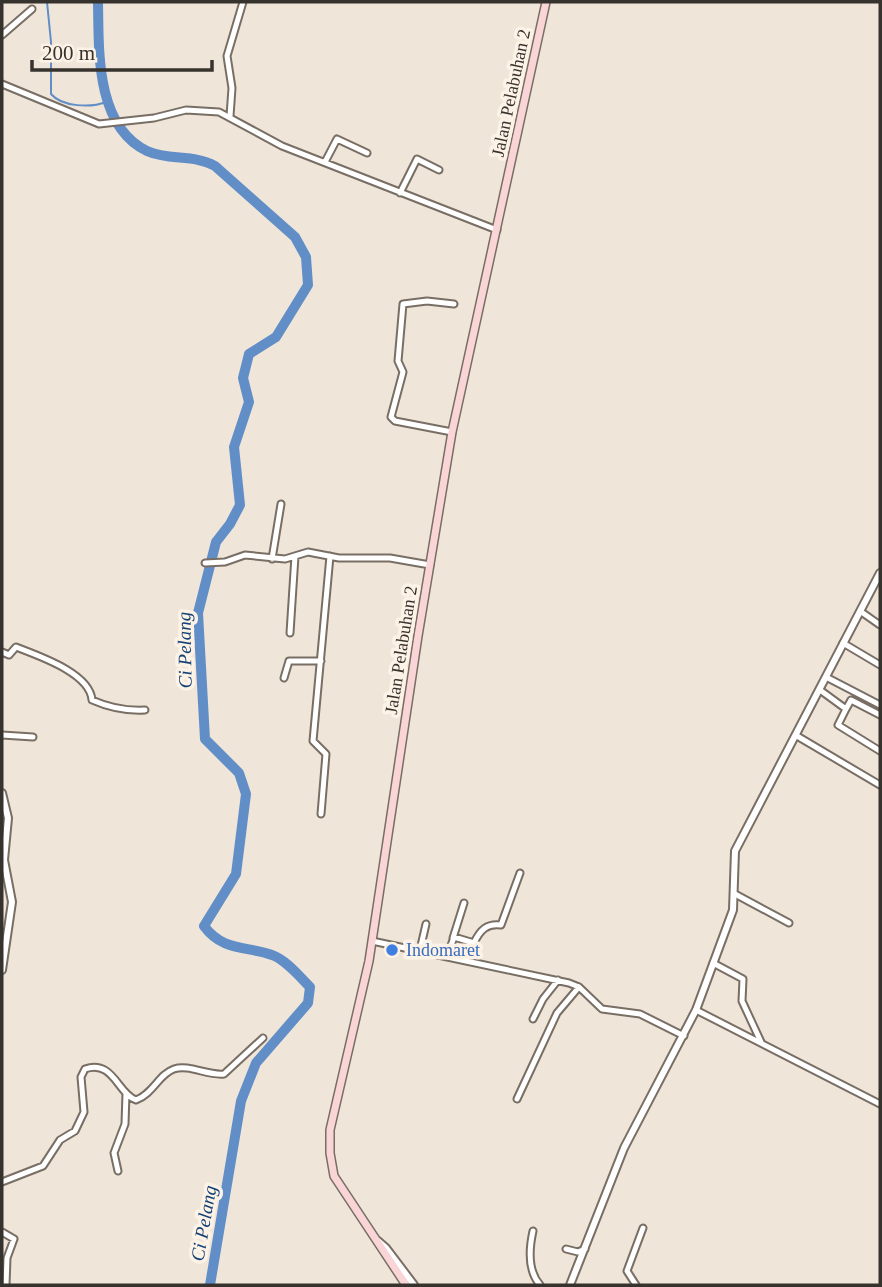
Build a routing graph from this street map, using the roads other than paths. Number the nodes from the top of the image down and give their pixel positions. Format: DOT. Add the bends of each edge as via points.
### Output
graph roads {
  1 [pos="243,2"];
  2 [pos="546,2"];
  3 [pos="32,9"];
  4 [pos="2,35"];
  5 [pos="2,84"];
  6 [pos="230,116"];
  7 [pos="367,153"];
  8 [pos="325,162"];
  9 [pos="439,170"];
  10 [pos="400,194"];
  11 [pos="497,230"];
  12 [pos="454,304"];
  13 [pos="452,432"];
  14 [pos="281,504"];
  15 [pos="295,556"];
  16 [pos="330,556"];
  17 [pos="272,559"];
  18 [pos="205,564"];
  19 [pos="430,565"];
  20 [pos="880,573"];
  21 [pos="860,611"];
  22 [pos="880,625"];
  23 [pos="290,633"];
  24 [pos="843,643"];
  25 [pos="2,652"];
  26 [pos="321,661"];
  27 [pos="880,665"];
  28 [pos="826,677"];
  29 [pos="285,678"];
  30 [pos="820,690"];
  31 [pos="880,705"];
  32 [pos="846,709"];
  33 [pos="145,710"];
  34 [pos="880,715"];
  35 [pos="2,735"];
  36 [pos="797,736"];
  37 [pos="33,737"];
  38 [pos="880,751"];
  39 [pos="880,785"];
  40 [pos="2,793"];
  41 [pos="321,814"];
  42 [pos="3,854"];
  43 [pos="520,873"];
  44 [pos="735,894"];
  45 [pos="464,903"];
  46 [pos="789,923"];
  47 [pos="426,924"];
  48 [pos="453,938"];
  49 [pos="372,941"];
  50 [pos="420,950"];
  51 [pos="447,957"];
  52 [pos="713,963"];
  53 [pos="2,970"];
  54 [pos="558,980"];
  55 [pos="579,986"];
  56 [pos="696,1010"];
  57 [pos="533,1019"];
  58 [pos="684,1036"];
  59 [pos="263,1038"];
  60 [pos="761,1043"];
  61 [pos="127,1093"];
  62 [pos="517,1098"];
  63 [pos="880,1104"];
  64 [pos="118,1171"];
  65 [pos="2,1182"];
  66 [pos="643,1228"];
  67 [pos="533,1231"];
  68 [pos="2,1232"];
  69 [pos="374,1240"];
  70 [pos="586,1249"];
  71 [pos="566,1250"];
  72 [pos="6,1285"];
  73 [pos="407,1285"];
  74 [pos="414,1285"];
  75 [pos="540,1285"];
  76 [pos="570,1285"];
  77 [pos="636,1285"];
  1 -- 6 [label="street" via="227,56"];
  2 -- 11 [label="main road, Jalan Pelabuhan 2"];
  3 -- 4 [label="street"];
  5 -- 6 [label="street" via="102,124 195,109"];
  6 -- 8 [label="street" via="265,139"];
  7 -- 8 [label="street" via="337,139"];
  8 -- 10 [label="street"];
  9 -- 10 [label="street" via="416,159"];
  10 -- 11 [label="street"];
  11 -- 13 [label="main road, Jalan Pelabuhan 2"];
  12 -- 13 [label="street" via="403,304 398,361 403,372 391,417"];
  13 -- 19 [label="main road, Jalan Pelabuhan 2"];
  14 -- 17 [label="street"];
  15 -- 16 [label="street" via="304,552"];
  15 -- 17 [label="street"];
  15 -- 23 [label="street"];
  16 -- 19 [label="street"];
  16 -- 26 [label="street"];
  17 -- 18 [label="street" via="245,555"];
  19 -- 49 [label="main road, Jalan Pelabuhan 2"];
  20 -- 21 [label="street"];
  21 -- 22 [label="street"];
  21 -- 24 [label="street"];
  24 -- 27 [label="street"];
  24 -- 28 [label="street"];
  25 -- 33 [label="street" via="9,656 16,647 79,676 92,700 103,705"];
  26 -- 29 [label="street" via="289,661"];
  26 -- 41 [label="street" via="313,741 326,754"];
  28 -- 30 [label="street"];
  28 -- 31 [label="street"];
  30 -- 32 [label="street"];
  30 -- 36 [label="street"];
  32 -- 34 [label="street" via="851,700"];
  32 -- 38 [label="street" via="838,724"];
  35 -- 37 [label="street"];
  36 -- 39 [label="street"];
  36 -- 44 [label="street" via="735,851"];
  40 -- 42 [label="street" via="8,818"];
  42 -- 53 [label="street" via="12,902"];
  43 -- 48 [label="street" via="501,925 490,924 474,943"];
  44 -- 46 [label="street"];
  44 -- 52 [label="street"];
  45 -- 48 [label="street"];
  47 -- 50 [label="street"];
  48 -- 51 [label="street"];
  49 -- 50 [label="street"];
  49 -- 69 [label="main road, Jalan Pelabuhan 2" via="329,1146 334,1175"];
  50 -- 51 [label="street"];
  51 -- 54 [label="street"];
  52 -- 56 [label="street"];
  52 -- 60 [label="street" via="743,979 742,1001"];
  54 -- 55 [label="street"];
  54 -- 57 [label="street"];
  55 -- 58 [label="street" via="603,1009 640,1014"];
  55 -- 62 [label="street" via="557,1013"];
  56 -- 58 [label="street"];
  56 -- 60 [label="street"];
  58 -- 70 [label="street" via="624,1148"];
  59 -- 61 [label="street" via="224,1074 177,1068 146,1096 133,1099"];
  60 -- 63 [label="street"];
  61 -- 64 [label="street" via="125,1124 114,1153"];
  61 -- 65 [label="street" via="112,1075 95,1067 85,1069 80,1077 84,1112 75,1131 60,1140 43,1166"];
  66 -- 77 [label="street" via="627,1271"];
  67 -- 75 [label="street" via="530,1262"];
  68 -- 72 [label="street" via="14,1239 7,1258"];
  69 -- 73 [label="main road, Jalan Pelabuhan 2"];
  69 -- 74 [label="street" via="386,1248"];
  70 -- 71 [label="street"];
  70 -- 76 [label="street"];
}
